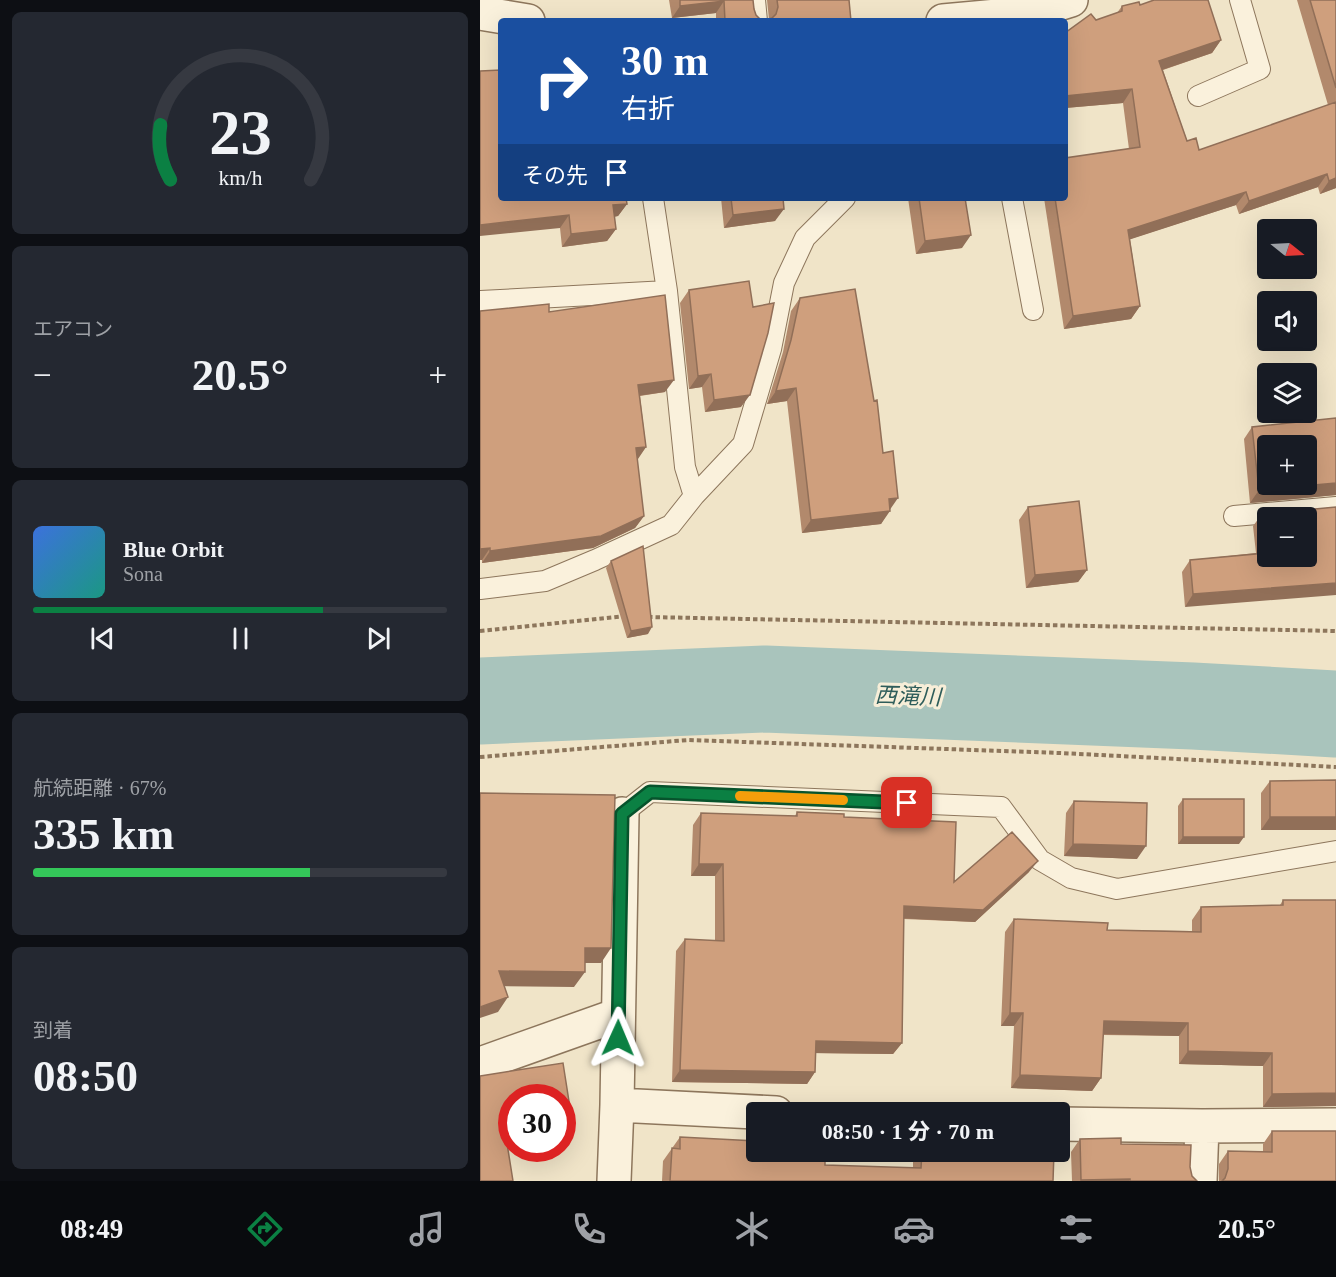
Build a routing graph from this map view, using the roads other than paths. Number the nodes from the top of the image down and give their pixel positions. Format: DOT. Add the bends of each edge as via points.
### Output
graph roads {
  1 [pos="755,0"];
  2 [pos="1071,0"];
  3 [pos="1240,0"];
  4 [pos="1025,12"];
  5 [pos="480,13"];
  6 [pos="510,18"];
  7 [pos="757,18"];
  8 [pos="970,18"];
  9 [pos="1198,96"];
  10 [pos="653,201"];
  11 [pos="842,201"];
  12 [pos="1013,201"];
  13 [pos="667,291"];
  14 [pos="480,301"];
  15 [pos="1033,310"];
  16 [pos="694,495"];
  17 [pos="1336,507"];
  18 [pos="1234,516"];
  19 [pos="480,589"];
  20 [pos="622,814"];
  21 [pos="1336,851"];
  22 [pos="618,1015"];
  23 [pos="480,1064"];
  24 [pos="617,1105"];
  25 [pos="746,1111"];
  26 [pos="1070,1124"];
  27 [pos="1336,1125"];
  28 [pos="1202,1126"];
  29 [pos="614,1181"];
  30 [pos="1200,1181"];
  1 -- 7 [label="lane"];
  2 -- 4 [label="street"];
  3 -- 9 [label="lane" via="1260,69"];
  4 -- 8 [label="street"];
  5 -- 6 [label="street"];
  10 -- 13 [label="lane"];
  11 -- 16 [label="lane" via="805,238 784,283 771,349 743,444"];
  12 -- 15 [label="lane"];
  13 -- 14 [label="lane"];
  13 -- 16 [label="lane" via="685,467"];
  16 -- 19 [label="lane" via="671,525 595,560 546,581"];
  17 -- 18 [label="lane"];
  20 -- 21 [label="lane" via="650,792 1001,807 1040,860 1071,878 1117,889"];
  20 -- 22 [label="street"];
  22 -- 23 [label="street"];
  22 -- 24 [label="street"];
  24 -- 25 [label="street"];
  24 -- 29 [label="street"];
  26 -- 28 [label="street"];
  27 -- 28 [label="street"];
  28 -- 30 [label="street"];
}
